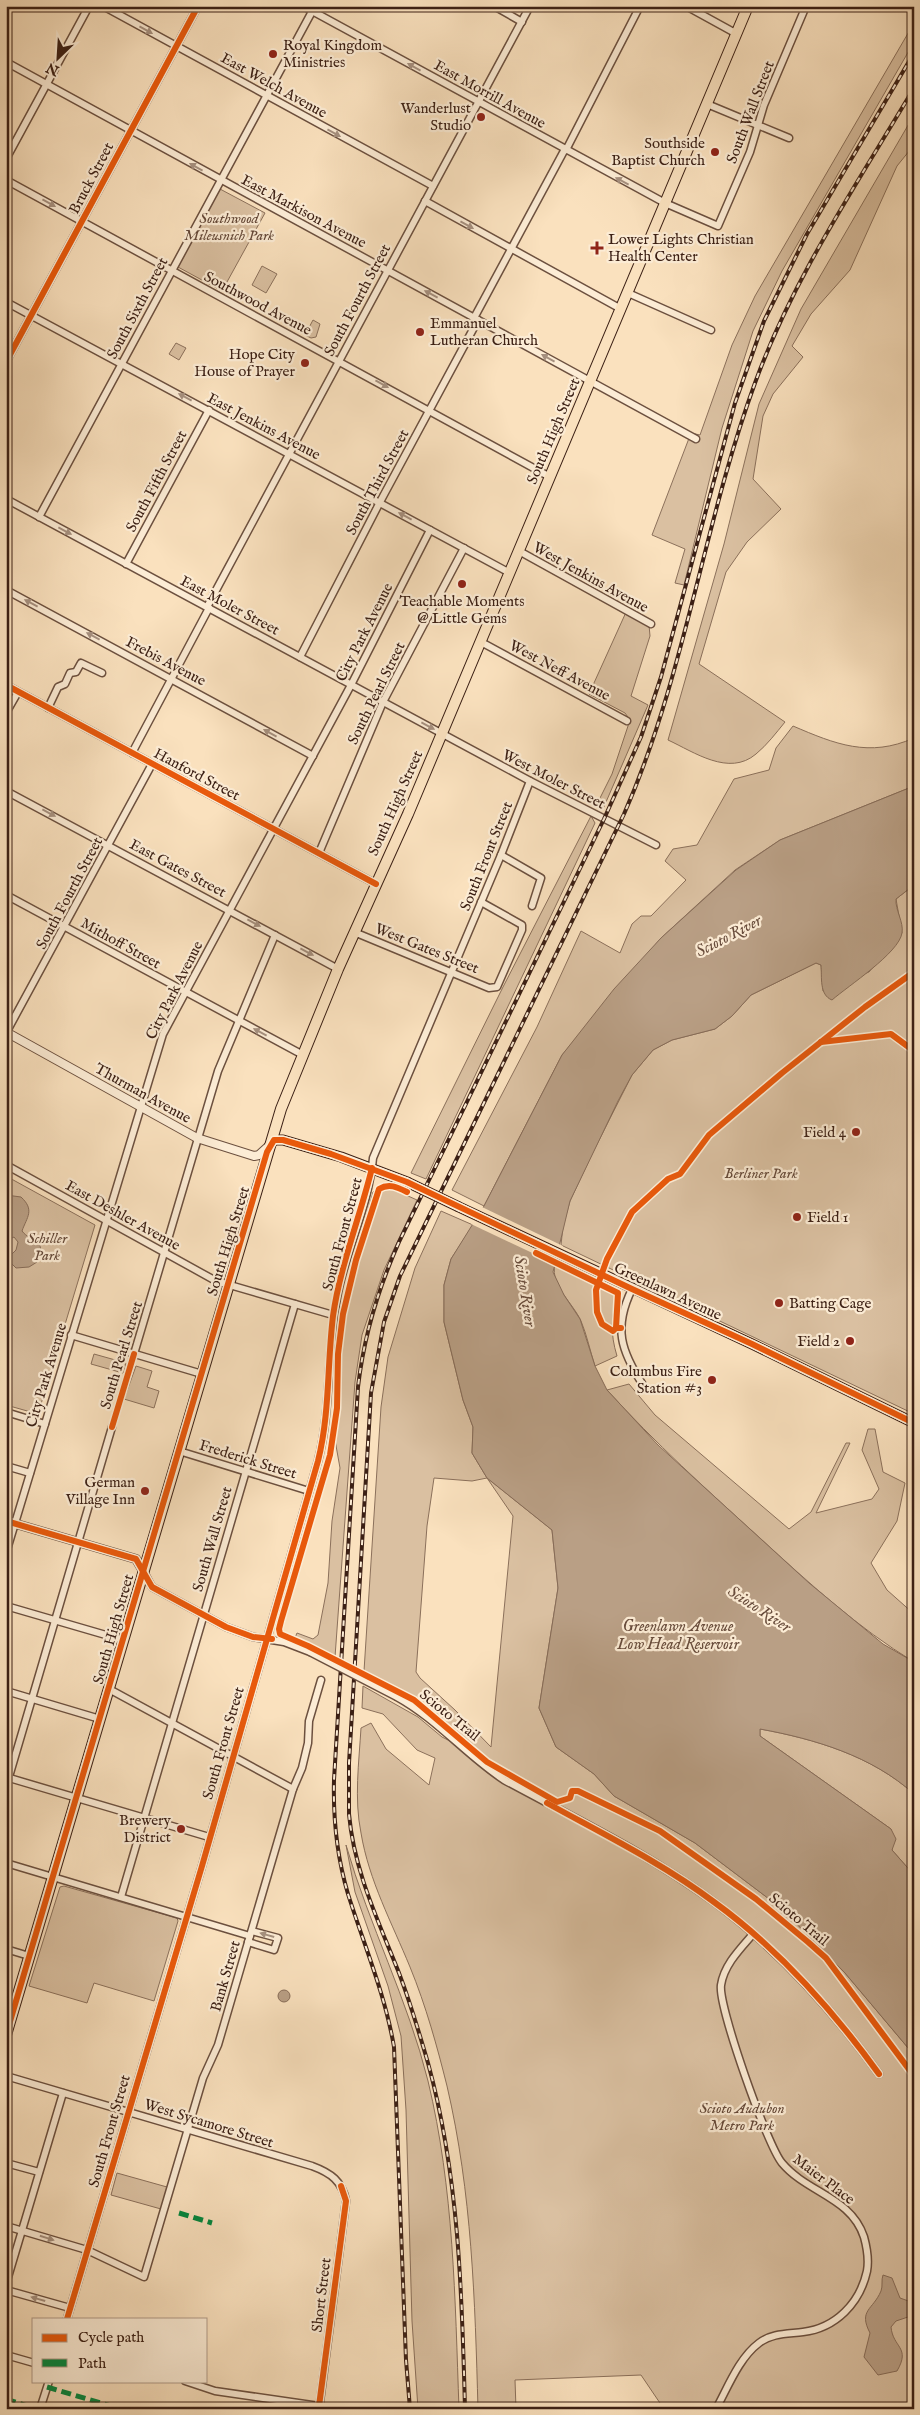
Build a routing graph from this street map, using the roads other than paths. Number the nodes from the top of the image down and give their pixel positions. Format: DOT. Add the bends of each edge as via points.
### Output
graph roads {
  1 [pos="89,6"];
  2 [pos="103,6"];
  3 [pos="198,6"];
  4 [pos="303,6"];
  5 [pos="494,6"];
  6 [pos="530,6"];
  7 [pos="640,6"];
  8 [pos="686,6"];
  9 [pos="748,6"];
  10 [pos="806,6"];
  11 [pos="314,9"];
  12 [pos="522,22"];
  13 [pos="736,34"];
  14 [pos="176,46"];
  15 [pos="6,62"];
  16 [pos="47,84"];
  17 [pos="266,96"];
  18 [pos="478,102"];
  19 [pos="707,104"];
  20 [pos="757,125"];
  21 [pos="130,130"];
  22 [pos="789,138"];
  23 [pos="565,150"];
  24 [pos="6,159"];
  25 [pos="6,180"];
  26 [pos="220,180"];
  27 [pos="433,186"];
  28 [pos="425,201"];
  29 [pos="666,204"];
  30 [pos="82,221"];
  31 [pos="718,226"];
  32 [pos="511,249"];
  33 [pos="172,270"];
  34 [pos="388,270"];
  35 [pos="628,293"];
  36 [pos="6,302"];
  37 [pos="621,309"];
  38 [pos="31,315"];
  39 [pos="476,318"];
  40 [pos="711,330"];
  41 [pos="339,361"];
  42 [pos="6,362"];
  43 [pos="122,364"];
  44 [pos="590,382"];
  45 [pos="209,410"];
  46 [pos="429,410"];
  47 [pos="696,439"];
  48 [pos="289,454"];
  49 [pos="550,476"];
  50 [pos="6,499"];
  51 [pos="380,502"];
  52 [pos="40,517"];
  53 [pos="430,530"];
  54 [pos="464,548"];
  55 [pos="519,551"];
  56 [pos="126,564"];
  57 [pos="510,573"];
  58 [pos="6,590"];
  59 [pos="208,608"];
  60 [pos="651,624"];
  61 [pos="481,642"];
  62 [pos="300,657"];
  63 [pos="102,673"];
  64 [pos="172,679"];
  65 [pos="6,685"];
  66 [pos="351,685"];
  67 [pos="18,692"];
  68 [pos="383,702"];
  69 [pos="48,708"];
  70 [pos="6,713"];
  71 [pos="627,720"];
  72 [pos="442,734"];
  73 [pos="132,753"];
  74 [pos="313,756"];
  75 [pos="152,764"];
  76 [pos="530,781"];
  77 [pos="6,790"];
  78 [pos="273,829"];
  79 [pos="108,845"];
  80 [pos="656,845"];
  81 [pos="319,853"];
  82 [pos="502,855"];
  83 [pos="376,884"];
  84 [pos="6,895"];
  85 [pos="481,902"];
  86 [pos="532,906"];
  87 [pos="230,910"];
  88 [pos="65,926"];
  89 [pos="354,932"];
  90 [pos="275,935"];
  91 [pos="338,969"];
  92 [pos="450,972"];
  93 [pos="186,992"];
  94 [pos="238,1021"];
  95 [pos="6,1033"];
  96 [pos="303,1055"];
  97 [pos="140,1107"];
  98 [pos="198,1138"];
  99 [pos="270,1144"];
  100 [pos="6,1165"];
  101 [pos="372,1168"];
  102 [pos="107,1220"];
  103 [pos="164,1252"];
  104 [pos="228,1285"];
  105 [pos="632,1289"];
  106 [pos="295,1304"];
  107 [pos="334,1315"];
  108 [pos="71,1335"];
  109 [pos="134,1354"];
  110 [pos="202,1374"];
  111 [pos="643,1385"];
  112 [pos="6,1412"];
  113 [pos="914,1423"];
  114 [pos="45,1424"];
  115 [pos="112,1427"];
  116 [pos="179,1451"];
  117 [pos="6,1466"];
  118 [pos="245,1471"];
  119 [pos="30,1473"];
  120 [pos="309,1491"];
  121 [pos="6,1521"];
  122 [pos="15,1523"];
  123 [pos="78,1542"];
  124 [pos="6,1553"];
  125 [pos="143,1571"];
  126 [pos="6,1606"];
  127 [pos="203,1615"];
  128 [pos="55,1620"];
  129 [pos="265,1638"];
  130 [pos="123,1640"];
  131 [pos="321,1680"];
  132 [pos="109,1688"];
  133 [pos="6,1691"];
  134 [pos="32,1699"];
  135 [pos="100,1719"];
  136 [pos="171,1722"];
  137 [pos="232,1755"];
  138 [pos="8,1778"];
  139 [pos="6,1787"];
  140 [pos="293,1789"];
  141 [pos="76,1798"];
  142 [pos="144,1818"];
  143 [pos="210,1837"];
  144 [pos="6,1863"];
  145 [pos="53,1877"];
  146 [pos="121,1897"];
  147 [pos="186,1917"];
  148 [pos="752,1934"];
  149 [pos="250,1936"];
  150 [pos="6,1949"];
  151 [pos="29,1956"];
  152 [pos="9,2017"];
  153 [pos="6,2034"];
  154 [pos="879,2074"];
  155 [pos="6,2076"];
  156 [pos="63,2093"];
  157 [pos="128,2112"];
  158 [pos="188,2129"];
  159 [pos="6,2163"];
  160 [pos="39,2172"];
  161 [pos="341,2186"];
  162 [pos="6,2226"];
  163 [pos="22,2231"];
  164 [pos="87,2250"];
  165 [pos="6,2284"];
  166 [pos="6,2290"];
  167 [pos="70,2308"];
  168 [pos="67,2318"];
  169 [pos="6,2355"];
  170 [pos="32,2362"];
  171 [pos="49,2382"];
  172 [pos="188,2382"];
  173 [pos="319,2407"];
  174 [pos="40,2409"];
  175 [pos="716,2409"];
  1 -- 16 [label="street"];
  2 -- 14 [label="street, East Welch Avenue, one-way"];
  3 -- 14 [label="street, Bruck Street"];
  4 -- 11 [label="street, East Morrill Avenue"];
  5 -- 12 [label="street"];
  6 -- 12 [label="street, South Fourth Street"];
  7 -- 23 [label="street, South Third Street"];
  8 -- 13 [label="street"];
  9 -- 13 [label="main road, South High Street"];
  10 -- 20 [label="street, South Wall Street"];
  11 -- 17 [label="street, South Sixth Street"];
  18 -- 11 [label="street, East Morrill Avenue, one-way"];
  12 -- 18 [label="street, South Fourth Street"];
  13 -- 19 [label="main road, South High Street"];
  14 -- 17 [label="street, East Welch Avenue"];
  14 -- 21 [label="street, Bruck Street"];
  15 -- 16 [label="street, East Markison Avenue"];
  16 -- 21 [label="street, East Markison Avenue"];
  16 -- 24 [label="street"];
  17 -- 26 [label="street, South Sixth Street"];
  17 -- 27 [label="street, East Welch Avenue, one-way"];
  18 -- 23 [label="street, East Morrill Avenue"];
  18 -- 27 [label="street, South Fourth Street"];
  19 -- 20 [label="street"];
  19 -- 29 [label="main road, South High Street"];
  20 -- 22 [label="street"];
  20 -- 31 [label="street, South Wall Street" via="750,152"];
  26 -- 21 [label="street, East Markison Avenue, one-way"];
  21 -- 30 [label="street, Bruck Street"];
  29 -- 23 [label="street, East Morrill Avenue, one-way"];
  23 -- 32 [label="street, South Third Street"];
  25 -- 30 [label="street, Southwood Avenue, one-way"];
  26 -- 33 [label="street, South Sixth Street"];
  26 -- 34 [label="street, East Markison Avenue"];
  27 -- 28 [label="street, South Fourth Street"];
  28 -- 32 [label="street, one-way"];
  28 -- 34 [label="street, South Fourth Street"];
  29 -- 31 [label="street, East Morrill Avenue"];
  29 -- 35 [label="main road, South High Street"];
  30 -- 33 [label="street, Southwood Avenue"];
  30 -- 38 [label="street, Bruck Street"];
  32 -- 37 [label="street"];
  32 -- 39 [label="street, South Third Street"];
  33 -- 41 [label="street, Southwood Avenue"];
  33 -- 43 [label="street, South Sixth Street"];
  39 -- 34 [label="street, East Markison Avenue, one-way"];
  34 -- 41 [label="street, South Fourth Street"];
  35 -- 37 [label="main road, South High Street"];
  35 -- 40 [label="street"];
  36 -- 38 [label="street, East Jenkins Avenue"];
  37 -- 44 [label="main road, South High Street"];
  38 -- 42 [label="street, Bruck Street"];
  38 -- 43 [label="street, East Jenkins Avenue"];
  44 -- 39 [label="street, East Markison Avenue, one-way"];
  39 -- 46 [label="street, South Third Street"];
  41 -- 46 [label="street, Southwood Avenue, one-way"];
  41 -- 48 [label="street, South Fourth Street"];
  45 -- 43 [label="street, East Jenkins Avenue, one-way"];
  43 -- 52 [label="street, South Sixth Street"];
  44 -- 47 [label="street, East Markison Avenue"];
  44 -- 49 [label="main road, South High Street"];
  45 -- 48 [label="street, East Jenkins Avenue"];
  45 -- 56 [label="street, South Fifth Street"];
  46 -- 49 [label="street, Southwood Avenue"];
  46 -- 51 [label="street, South Third Street"];
  48 -- 51 [label="street, East Jenkins Avenue"];
  48 -- 59 [label="street, South Fourth Street"];
  49 -- 55 [label="main road, South High Street"];
  50 -- 52 [label="street, East Moler Street"];
  53 -- 51 [label="street, East Jenkins Avenue, one-way"];
  51 -- 62 [label="street, South Third Street"];
  52 -- 56 [label="street, East Moler Street, one-way"];
  53 -- 54 [label="street, East Jenkins Avenue"];
  53 -- 66 [label="street, City Park Avenue"];
  54 -- 57 [label="street, East Jenkins Avenue"];
  54 -- 68 [label="street, South Pearl Street"];
  55 -- 57 [label="main road, South High Street"];
  55 -- 60 [label="street, West Jenkins Avenue"];
  56 -- 59 [label="street, East Moler Street"];
  57 -- 61 [label="main road, South High Street"];
  64 -- 58 [label="street, Frebis Avenue, one-way"];
  59 -- 62 [label="street, East Moler Street"];
  59 -- 64 [label="street, South Fourth Street"];
  61 -- 71 [label="street, West Neff Avenue"];
  61 -- 72 [label="main road, South High Street"];
  62 -- 66 [label="street, East Moler Street"];
  63 -- 69 [label="street" via="81,663 76,672 70,673 65,684 58,687"];
  64 -- 73 [label="street, South Fourth Street"];
  74 -- 64 [label="street, Frebis Avenue, one-way"];
  65 -- 67 [label="street, Hanford Street"];
  66 -- 68 [label="street, East Moler Street"];
  66 -- 74 [label="street, City Park Avenue"];
  67 -- 69 [label="street, Hanford Street"];
  67 -- 70 [label="street"];
  68 -- 72 [label="street, East Moler Street, one-way"];
  68 -- 81 [label="street, South Pearl Street"];
  69 -- 73 [label="street, Hanford Street"];
  72 -- 76 [label="street, West Moler Street"];
  72 -- 83 [label="main road, South High Street"];
  73 -- 75 [label="street, Hanford Street"];
  74 -- 78 [label="street, City Park Avenue"];
  75 -- 78 [label="street, Hanford Street"];
  75 -- 79 [label="street, South Fourth Street"];
  76 -- 80 [label="street, West Moler Street"];
  76 -- 82 [label="street, South Front Street"];
  77 -- 79 [label="street, East Gates Street, one-way"];
  78 -- 81 [label="street, Hanford Street"];
  78 -- 87 [label="street, City Park Avenue"];
  79 -- 87 [label="street, East Gates Street"];
  79 -- 88 [label="street, South Fourth Street"];
  81 -- 83 [label="street, Hanford Street"];
  82 -- 85 [label="street, South Front Street"];
  82 -- 86 [label="street" via="541,878"];
  83 -- 89 [label="main road, South High Street"];
  84 -- 88 [label="street, Mithoff Street"];
  85 -- 92 [label="street, South Front Street"];
  85 -- 92 [label="street, West Gates Street" via="522,925 497,987 490,988"];
  87 -- 90 [label="street, East Gates Street, one-way"];
  87 -- 93 [label="street, City Park Avenue"];
  88 -- 93 [label="street, Mithoff Street"];
  88 -- 95 [label="street, South Fourth Street"];
  89 -- 91 [label="main road, South High Street"];
  89 -- 92 [label="street, West Gates Street"];
  90 -- 91 [label="street, East Gates Street, one-way"];
  90 -- 94 [label="street, South Pearl Street"];
  91 -- 96 [label="main road, South High Street"];
  92 -- 101 [label="street, South Front Street" via="373,1158"];
  93 -- 94 [label="street, Mithoff Street"];
  93 -- 97 [label="street, City Park Avenue" via="163,1034"];
  96 -- 94 [label="street, Mithoff Street, one-way"];
  94 -- 98 [label="street, South Pearl Street" via="218,1071"];
  95 -- 97 [label="street, Thurman Avenue"];
  96 -- 99 [label="main road, South High Street"];
  97 -- 98 [label="street, Thurman Avenue"];
  97 -- 102 [label="street, City Park Avenue"];
  98 -- 99 [label="street, Thurman Avenue" via="254,1156"];
  98 -- 103 [label="street, South Pearl Street"];
  99 -- 101 [label="main road, Greenlawn Avenue" via="274,1140 283,1140"];
  99 -- 104 [label="main road, South High Street"];
  100 -- 102 [label="street, East Deshler Avenue"];
  101 -- 105 [label="main road, Greenlawn Avenue, bridge"];
  101 -- 107 [label="street, South Front Street"];
  102 -- 103 [label="street, East Deshler Avenue"];
  102 -- 108 [label="street, City Park Avenue"];
  103 -- 104 [label="street, East Deshler Avenue"];
  103 -- 109 [label="street, South Pearl Street"];
  104 -- 106 [label="street, East Deshler Avenue"];
  104 -- 110 [label="main road, South High Street"];
  105 -- 111 [label="street" via="624,1307 622,1339 628,1361"];
  105 -- 113 [label="main road, Greenlawn Avenue"];
  106 -- 107 [label="street, East Deshler Avenue"];
  106 -- 118 [label="street, South Wall Street"];
  107 -- 120 [label="street, South Front Street" via="324,1439"];
  108 -- 109 [label="street"];
  108 -- 114 [label="street, City Park Avenue"];
  109 -- 110 [label="street"];
  110 -- 116 [label="main road, South High Street"];
  112 -- 114 [label="street"];
  114 -- 119 [label="street, City Park Avenue"];
  115 -- 123 [label="street, South Pearl Street"];
  116 -- 118 [label="street, Frederick Street"];
  116 -- 125 [label="main road, South High Street"];
  117 -- 119 [label="street"];
  118 -- 120 [label="street, Frederick Street"];
  118 -- 127 [label="street, South Wall Street"];
  119 -- 122 [label="street, City Park Avenue"];
  120 -- 129 [label="street, South Front Street"];
  121 -- 122 [label="street"];
  122 -- 123 [label="street"];
  122 -- 124 [label="street, City Park Avenue"];
  123 -- 125 [label="street" via="136,1559"];
  123 -- 128 [label="street, South Pearl Street"];
  125 -- 127 [label="street" via="151,1586"];
  125 -- 130 [label="main road, South High Street"];
  126 -- 128 [label="street"];
  127 -- 129 [label="street" via="236,1631"];
  127 -- 136 [label="street, South Wall Street"];
  128 -- 130 [label="street"];
  128 -- 134 [label="street, South Pearl Street"];
  129 -- 137 [label="street, South Front Street"];
  129 -- 148 [label="street, bridge" via="310,1652 424,1713 480,1764 674,1875"];
  130 -- 132 [label="main road, South High Street"];
  131 -- 140 [label="street, Bank Street" via="309,1722 302,1768"];
  132 -- 135 [label="main road, South High Street"];
  132 -- 136 [label="street"];
  133 -- 134 [label="street"];
  134 -- 135 [label="street"];
  134 -- 138 [label="street, South Pearl Street"];
  135 -- 141 [label="main road, South High Street"];
  136 -- 137 [label="street"];
  136 -- 142 [label="street, South Wall Street"];
  137 -- 140 [label="street"];
  137 -- 143 [label="street, South Front Street"];
  138 -- 139 [label="street, South Pearl Street"];
  138 -- 141 [label="street"];
  140 -- 149 [label="street, Bank Street"];
  141 -- 142 [label="street"];
  141 -- 145 [label="main road, South High Street"];
  142 -- 143 [label="street"];
  142 -- 146 [label="street, South Wall Street"];
  143 -- 147 [label="street, South Front Street"];
  144 -- 145 [label="street"];
  145 -- 146 [label="street"];
  145 -- 151 [label="main road, South High Street"];
  146 -- 147 [label="street"];
  147 -- 149 [label="street"];
  147 -- 157 [label="street, South Front Street"];
  148 -- 154 [label="street" via="817,1995"];
  148 -- 175 [label="street, Maier Place" via="730,1962 722,1979 723,2011 772,2148 790,2171 852,2215 864,2240 868,2269 857,2296 839,2317 814,2330 769,2337 748,2353"];
  149 -- 158 [label="street, Bank Street" via="218,2045 206,2069"];
  150 -- 151 [label="street"];
  151 -- 152 [label="main road, South High Street"];
  152 -- 153 [label="main road, South High Street"];
  155 -- 156 [label="street, West Sycamore Street"];
  156 -- 157 [label="street, West Sycamore Street"];
  156 -- 160 [label="street"];
  157 -- 158 [label="street, West Sycamore Street"];
  157 -- 164 [label="street, South Front Street"];
  158 -- 161 [label="street, West Sycamore Street" via="322,2170"];
  158 -- 164 [label="street, Bank Street" via="144,2277"];
  159 -- 160 [label="street"];
  160 -- 163 [label="street"];
  161 -- 173 [label="street, Short Street" via="346,2201"];
  162 -- 163 [label="street"];
  163 -- 164 [label="street, one-way"];
  163 -- 165 [label="street"];
  164 -- 167 [label="street, South Front Street"];
  167 -- 166 [label="street, one-way"];
  167 -- 168 [label="street, South Front Street"];
  169 -- 170 [label="street"];
  171 -- 174 [label="street"];
  172 -- 173 [label="street" via="215,2391"];
}
